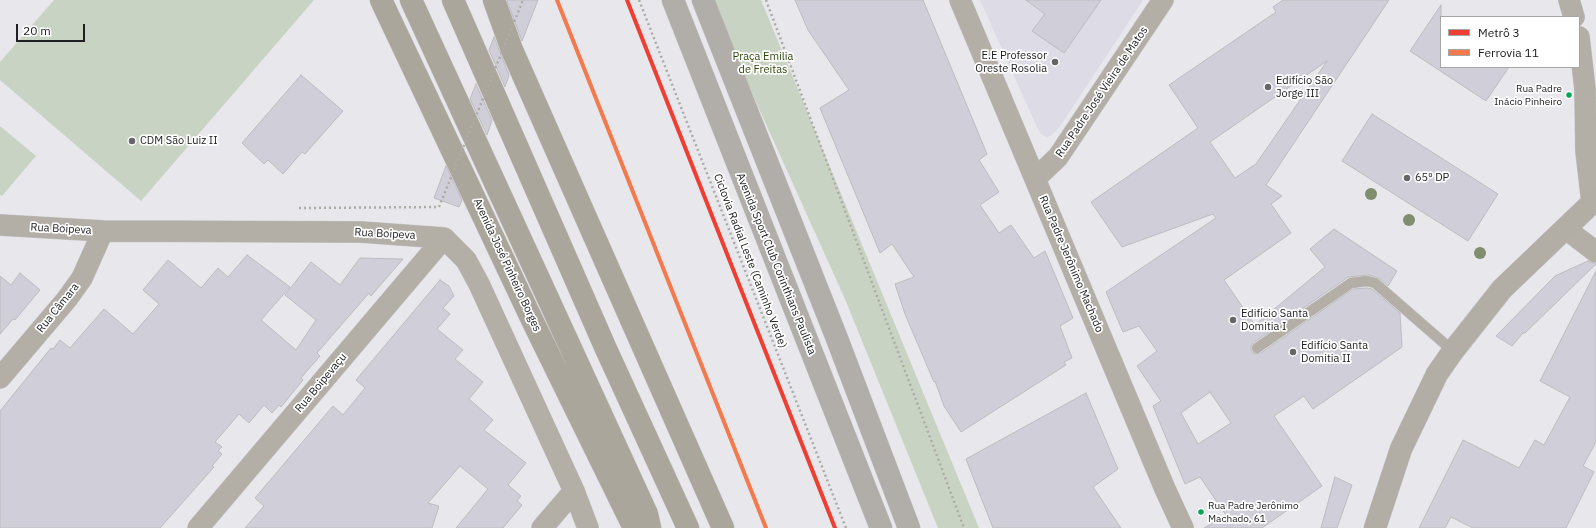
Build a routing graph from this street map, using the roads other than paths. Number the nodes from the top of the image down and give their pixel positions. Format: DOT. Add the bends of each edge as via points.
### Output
graph roads {
  1 [pos="381,0"];
  2 [pos="411,0"];
  3 [pos="454,0"];
  4 [pos="494,0"];
  5 [pos="673,0"];
  6 [pos="703,0"];
  7 [pos="960,0"];
  8 [pos="1163,0"];
  9 [pos="1569,0"];
  10 [pos="1574,16"];
  11 [pos="1580,46"];
  12 [pos="1035,179"];
  13 [pos="1594,201"];
  14 [pos="0,225"];
  15 [pos="1566,229"];
  16 [pos="104,231"];
  17 [pos="444,238"];
  18 [pos="1596,252"];
  19 [pos="1256,348"];
  20 [pos="1453,351"];
  21 [pos="0,378"];
  22 [pos="574,491"];
  23 [pos="198,528"];
  24 [pos="542,528"];
  25 [pos="588,528"];
  26 [pos="634,528"];
  27 [pos="650,528"];
  28 [pos="688,528"];
  29 [pos="722,528"];
  30 [pos="881,528"];
  31 [pos="909,528"];
  32 [pos="1183,528"];
  33 [pos="1375,528"];
  1 -- 26 [label="main road, Avenida José Pinheiro Borges"];
  2 -- 27 [label="main road" via="648,514"];
  3 -- 28 [label="main road" via="602,342"];
  4 -- 29 [label="main road" via="516,58"];
  5 -- 30 [label="highway, Avenida Sport Club Corinthians Paulista"];
  6 -- 31 [label="highway"];
  7 -- 12 [label="street, Rua Padre Jerônimo Machado"];
  8 -- 12 [label="street, Rua Padre José Vieira de Matos" via="1058,158"];
  9 -- 10 [label="street"];
  11 -- 13 [label="street" via="1585,89 1586,151"];
  12 -- 32 [label="street, Rua Padre Jerônimo Machado"];
  13 -- 15 [label="street"];
  14 -- 16 [label="street, Rua Boipeva"];
  15 -- 18 [label="street"];
  15 -- 20 [label="street" via="1502,289"];
  16 -- 17 [label="street, Rua Boipeva" via="361,232"];
  16 -- 21 [label="street, Rua Câmara" via="82,278"];
  17 -- 22 [label="street" via="466,260 479,284"];
  17 -- 23 [label="street, Rua Boipevaçu"];
  19 -- 20 [label="lane" via="1351,283 1367,281 1374,283"];
  20 -- 33 [label="street" via="1437,374 1401,449"];
  22 -- 24 [label="street"];
  22 -- 25 [label="street"];
}
